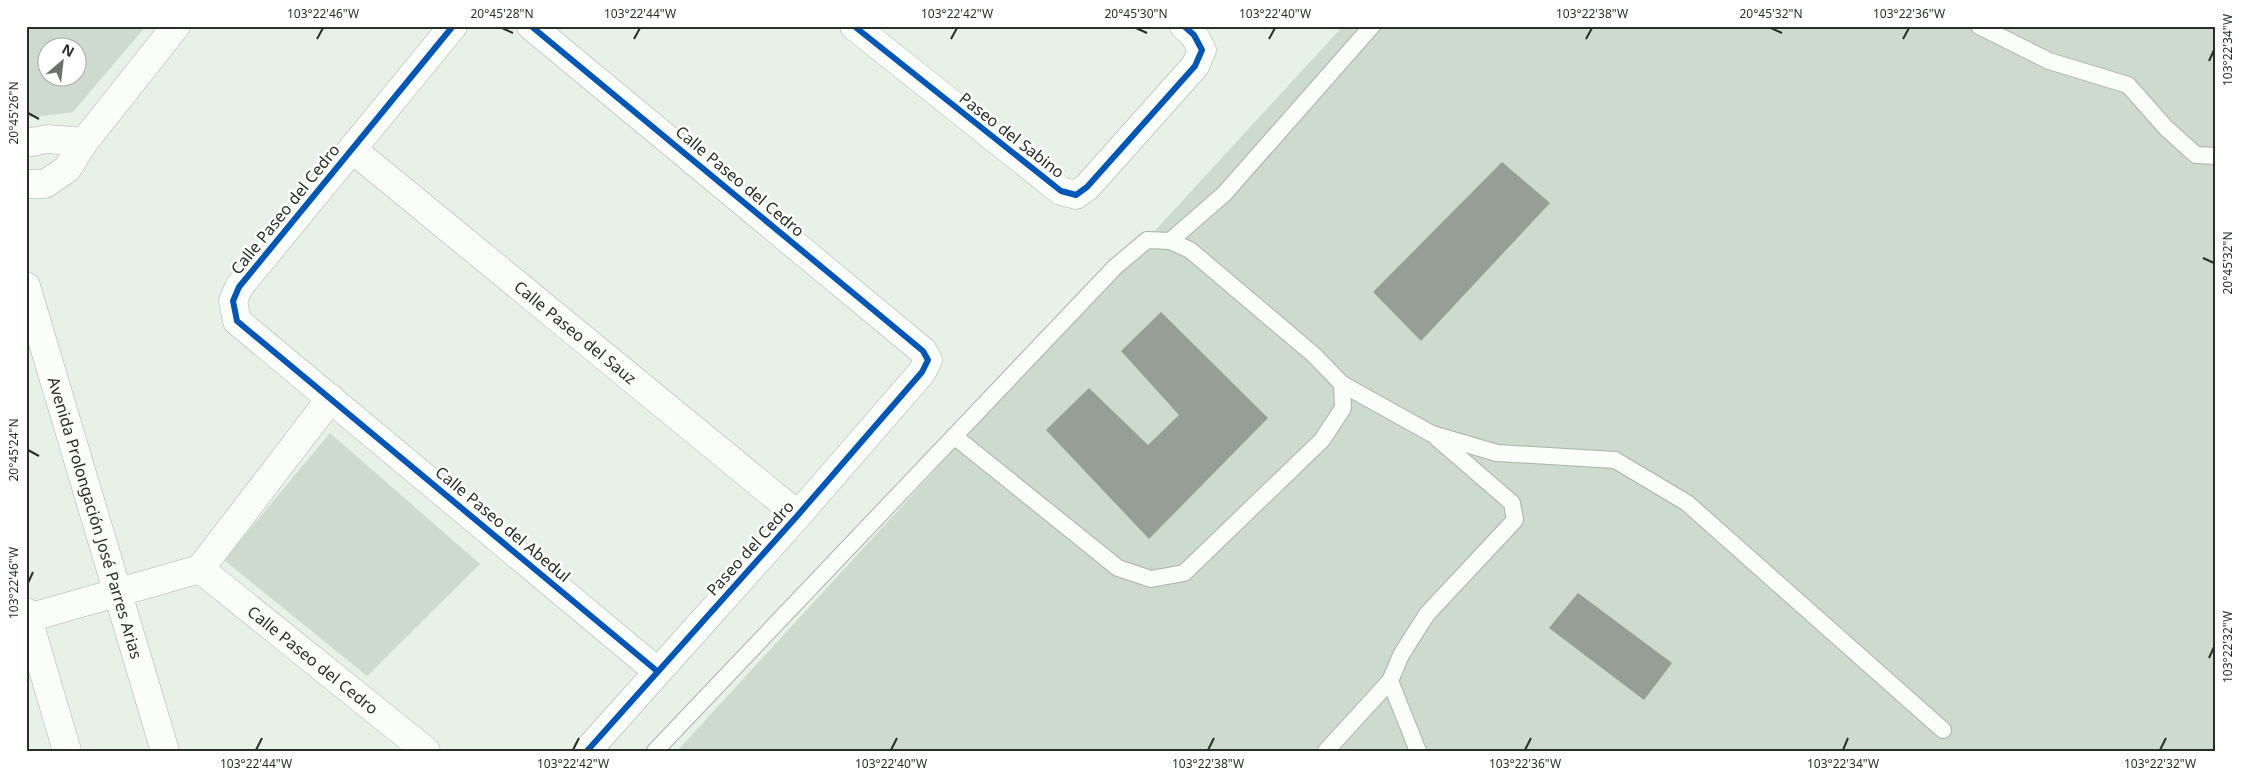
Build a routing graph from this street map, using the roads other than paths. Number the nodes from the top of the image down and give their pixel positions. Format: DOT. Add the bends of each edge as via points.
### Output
graph roads {
  1 [pos="176,26"];
  2 [pos="453,26"];
  3 [pos="531,26"];
  4 [pos="854,26"];
  5 [pos="1184,26"];
  6 [pos="1372,26"];
  7 [pos="1980,26"];
  8 [pos="84,142"];
  9 [pos="26,143"];
  10 [pos="352,149"];
  11 [pos="2216,156"];
  12 [pos="26,184"];
  13 [pos="1170,241"];
  14 [pos="26,286"];
  15 [pos="928,360"];
  16 [pos="1342,384"];
  17 [pos="331,398"];
  18 [pos="1432,434"];
  19 [pos="954,436"];
  20 [pos="798,515"];
  21 [pos="200,569"];
  22 [pos="119,592"];
  23 [pos="27,615"];
  24 [pos="657,671"];
  25 [pos="1390,681"];
  26 [pos="1943,730"];
  27 [pos="67,751"];
  28 [pos="165,751"];
  29 [pos="426,751"];
  30 [pos="587,751"];
  31 [pos="655,751"];
  32 [pos="1326,751"];
  33 [pos="1418,751"];
  1 -- 8 [label="street"];
  2 -- 10 [label="street, Calle Paseo del Cedro"];
  3 -- 15 [label="street, Calle Paseo del Cedro" via="923,350"];
  4 -- 5 [label="street, Paseo del Sabino" via="1061,191 1076,195 1087,188 1195,66 1202,50 1194,35"];
  6 -- 13 [label="lane" via="1224,194"];
  7 -- 11 [label="lane" via="2050,61 2128,85 2166,128 2196,155"];
  8 -- 9 [label="street" via="48,139"];
  8 -- 12 [label="street" via="68,169 45,184"];
  10 -- 17 [label="street, Calle Paseo del Cedro" via="239,287 232,301 237,321"];
  10 -- 20 [label="street, Calle Paseo del Sauz"];
  13 -- 16 [label="lane" via="1190,250 1314,355"];
  13 -- 19 [label="lane" via="1148,240 1115,267"];
  14 -- 22 [label="street, Avenida Prolongación José Parres Arias"];
  15 -- 20 [label="street, Paseo del Cedro" via="922,372"];
  16 -- 18 [label="lane"];
  16 -- 19 [label="lane" via="1343,408 1322,440 1184,573 1151,579 1118,568"];
  17 -- 21 [label="street"];
  17 -- 24 [label="street, Calle Paseo del Abedul"];
  18 -- 25 [label="lane" via="1512,503 1515,520 1427,614"];
  18 -- 26 [label="lane" via="1496,453 1616,460 1687,502"];
  19 -- 31 [label="lane"];
  20 -- 24 [label="street, Paseo del Cedro"];
  21 -- 22 [label="street"];
  21 -- 29 [label="street, Calle Paseo del Cedro"];
  22 -- 23 [label="street"];
  22 -- 28 [label="street, Avenida Prolongación José Parres Arias"];
  23 -- 27 [label="street"];
  24 -- 30 [label="street, Paseo del Cedro"];
  25 -- 32 [label="lane"];
  25 -- 33 [label="lane"];
}
